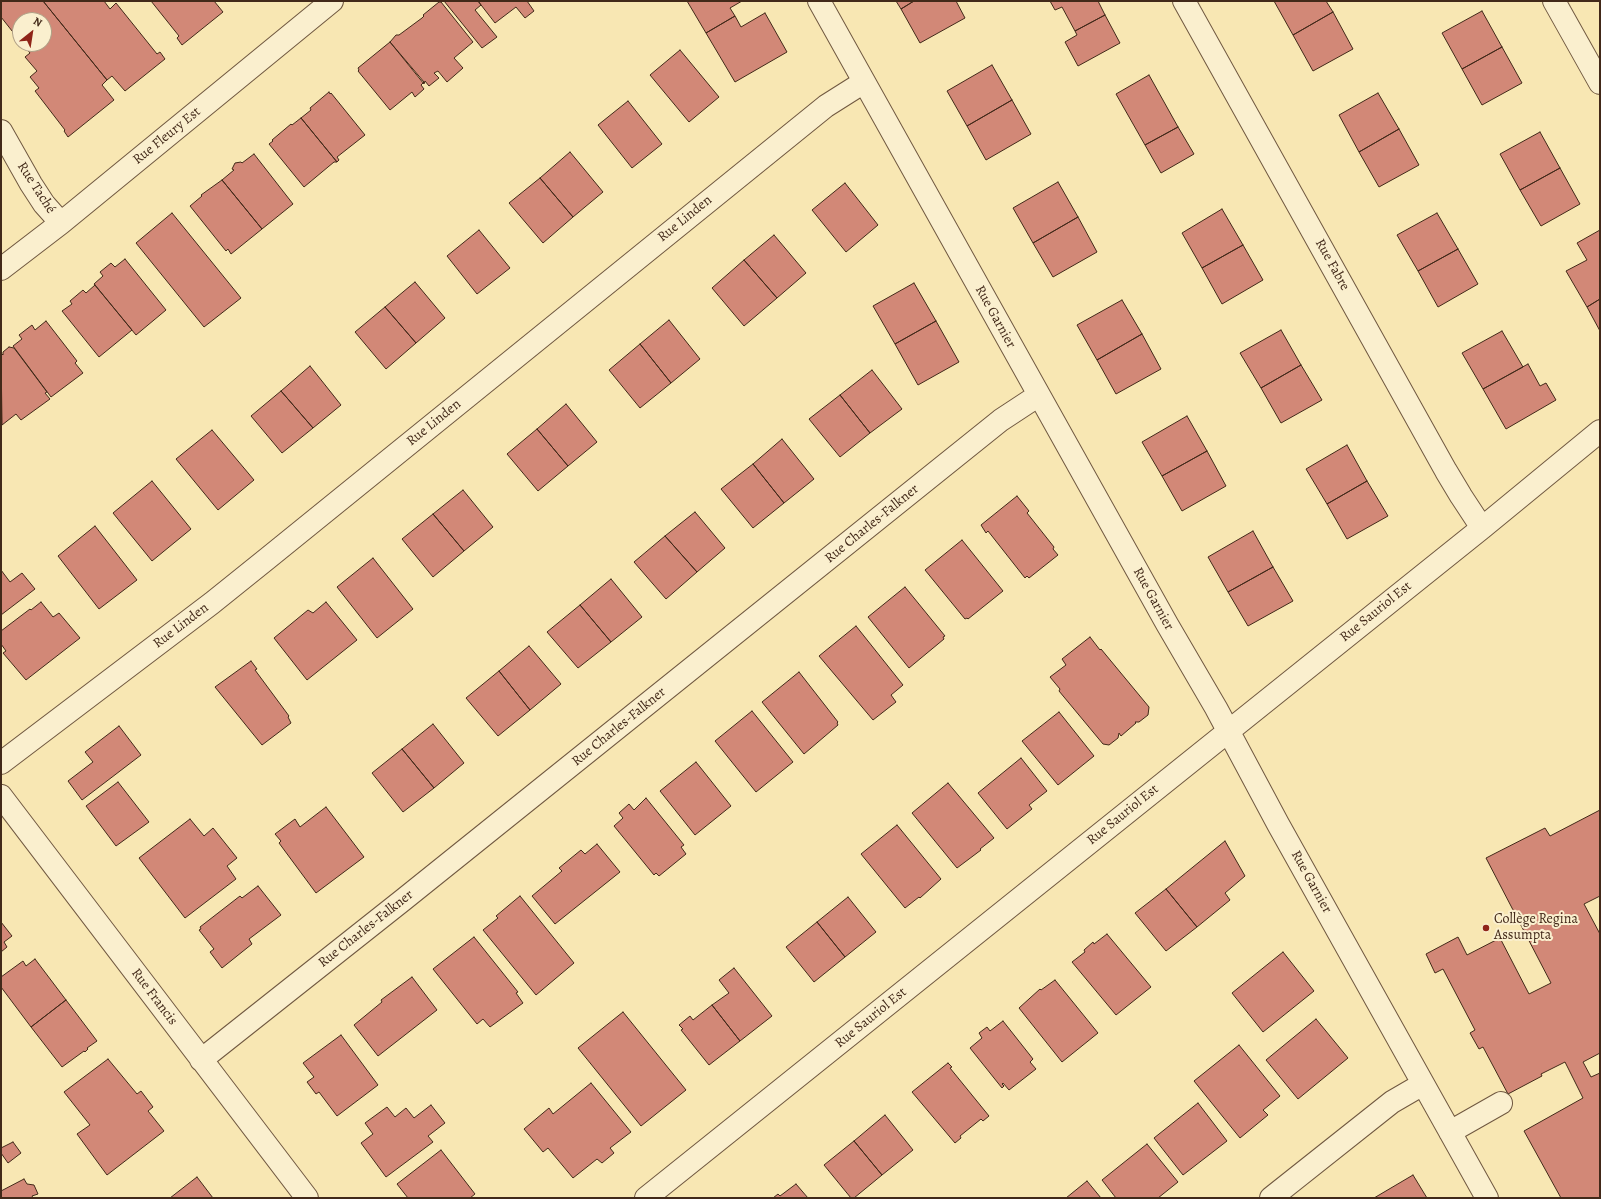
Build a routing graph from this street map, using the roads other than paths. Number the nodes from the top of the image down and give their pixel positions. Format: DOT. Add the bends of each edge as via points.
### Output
graph roads {
  1 [pos="332,1"];
  2 [pos="819,1"];
  3 [pos="1184,1"];
  4 [pos="1554,1"];
  5 [pos="864,82"];
  6 [pos="1600,83"];
  7 [pos="1,131"];
  8 [pos="60,223"];
  9 [pos="1,269"];
  10 [pos="1039,394"];
  11 [pos="1600,431"];
  12 [pos="1482,528"];
  13 [pos="1228,731"];
  14 [pos="1,763"];
  15 [pos="1,796"];
  16 [pos="201,1060"];
  17 [pos="1423,1084"];
  18 [pos="1501,1103"];
  19 [pos="1450,1132"];
  20 [pos="307,1198"];
  21 [pos="646,1198"];
  22 [pos="1271,1198"];
  23 [pos="1487,1198"];
  1 -- 8 [label="street, Rue Fleury Est"];
  2 -- 5 [label="street, Rue Garnier"];
  3 -- 12 [label="street, Rue Fabre" via="1457,490"];
  4 -- 6 [label="street"];
  5 -- 10 [label="street, Rue Garnier"];
  5 -- 14 [label="street, Rue Linden" via="826,106 212,603"];
  7 -- 8 [label="street, Rue Taché" via="31,184"];
  8 -- 9 [label="street, Rue Fleury Est"];
  10 -- 13 [label="street, Rue Garnier"];
  10 -- 16 [label="street, Rue Charles-Falkner" via="1001,420"];
  11 -- 12 [label="street, Rue Sauriol Est"];
  12 -- 13 [label="street, Rue Sauriol Est"];
  13 -- 17 [label="street, Rue Garnier"];
  13 -- 21 [label="street, Rue Sauriol Est"];
  15 -- 16 [label="street, Rue Francis"];
  16 -- 20 [label="street, Rue Francis"];
  17 -- 19 [label="street, Rue Garnier"];
  17 -- 22 [label="street" via="1392,1102"];
  18 -- 19 [label="street"];
  19 -- 23 [label="street, Rue Garnier"];
}
